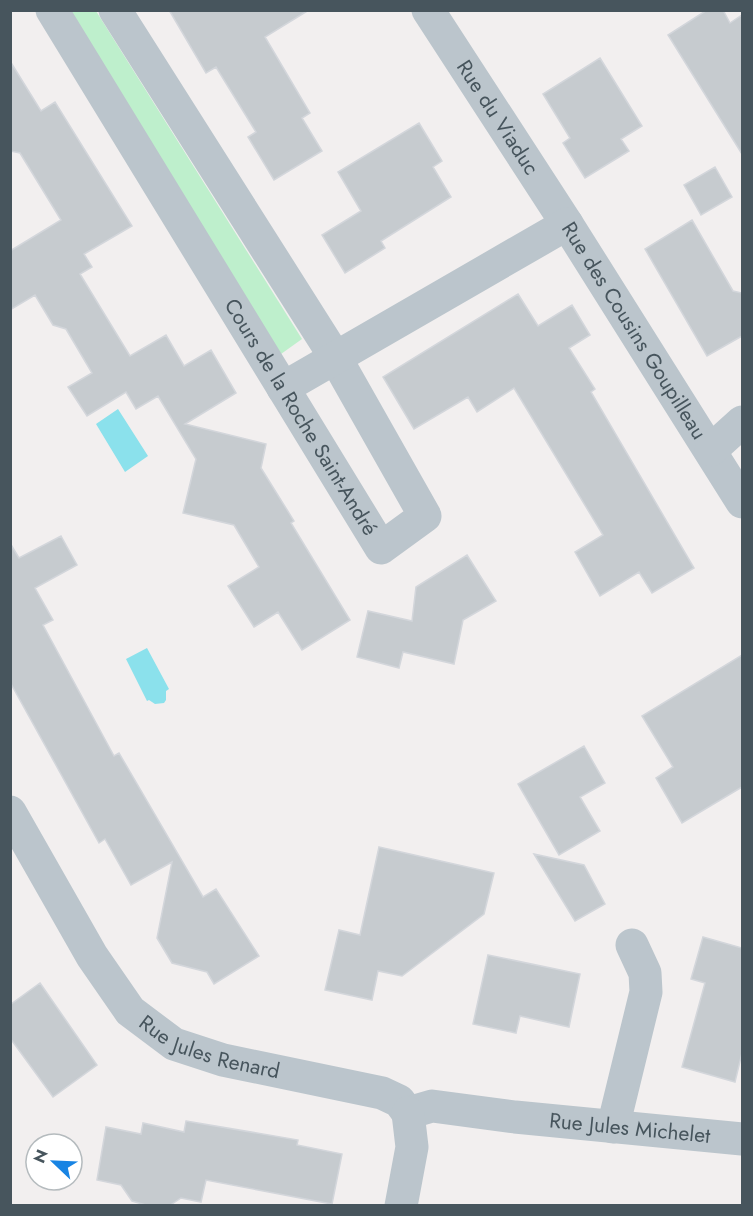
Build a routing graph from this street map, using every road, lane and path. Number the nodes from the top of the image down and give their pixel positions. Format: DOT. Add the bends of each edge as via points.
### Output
graph roads {
  1 [pos="52,10"];
  2 [pos="115,10"];
  3 [pos="428,10"];
  4 [pos="567,224"];
  5 [pos="335,357"];
  6 [pos="283,388"];
  7 [pos="742,422"];
  8 [pos="711,450"];
  9 [pos="742,502"];
  10 [pos="10,812"];
  11 [pos="632,945"];
  12 [pos="408,1113"];
  13 [pos="613,1127"];
  14 [pos="742,1139"];
  15 [pos="401,1206"];
  1 -- 6 [label="street, Cours de la Roche Saint-André"];
  2 -- 5 [label="street, Cours de la Roche Saint-André"];
  3 -- 4 [label="street, Rue du Viaduc"];
  4 -- 5 [label="street, Rue des Cousins Goupilleau"];
  4 -- 8 [label="street, Rue des Cousins Goupilleau"];
  5 -- 6 [label="street, Rue des Cousins Goupilleau"];
  5 -- 6 [label="street, Cours de la Roche Saint-André" via="425,516 381,548"];
  7 -- 8 [label="street"];
  8 -- 9 [label="street, Rue des Cousins Goupilleau"];
  10 -- 12 [label="street, Rue Jules Renard" via="92,956 130,1011 174,1044 223,1060 382,1093 399,1101"];
  11 -- 13 [label="street" via="645,973 646,992"];
  12 -- 13 [label="street, Rue Jules Michelet" via="432,1106"];
  12 -- 15 [label="street" via="412,1147"];
  13 -- 14 [label="street, Rue Jules Michelet"];
}
